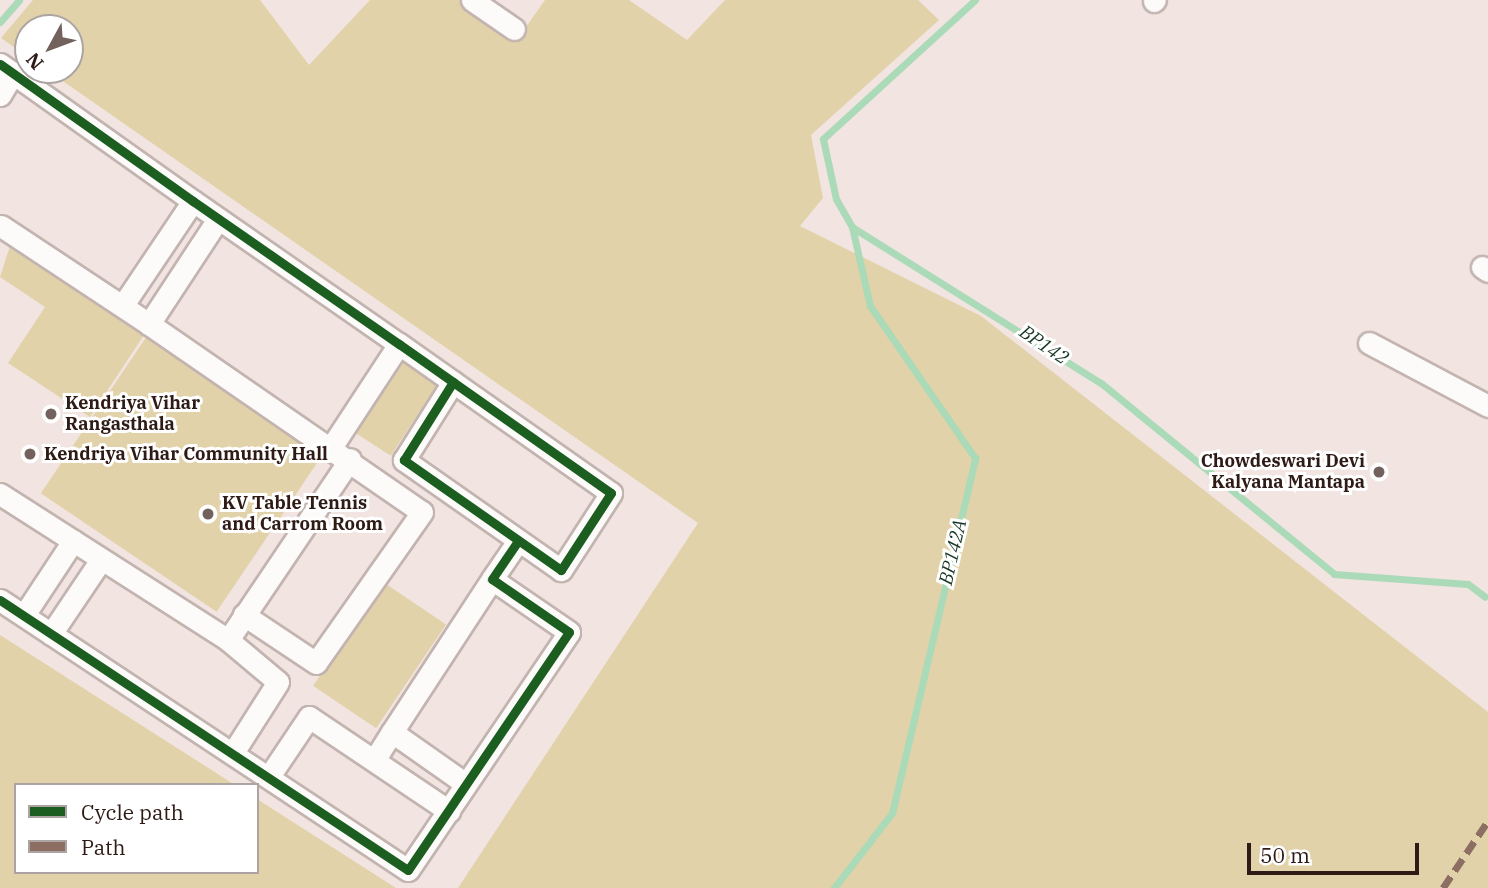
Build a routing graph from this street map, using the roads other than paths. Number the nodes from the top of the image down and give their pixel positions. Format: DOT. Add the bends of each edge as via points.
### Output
graph roads {
  1 [pos="472,0"];
  2 [pos="514,29"];
  3 [pos="4,78"];
  4 [pos="193,201"];
  5 [pos="218,219"];
  6 [pos="0,226"];
  7 [pos="123,305"];
  8 [pos="149,324"];
  9 [pos="1369,343"];
  10 [pos="399,344"];
  11 [pos="453,382"];
  12 [pos="1488,406"];
  13 [pos="332,446"];
  14 [pos="350,459"];
  15 [pos="0,494"];
  16 [pos="72,541"];
  17 [pos="518,541"];
  18 [pos="102,560"];
  19 [pos="492,579"];
  20 [pos="0,600"];
  21 [pos="24,615"];
  22 [pos="244,615"];
  23 [pos="51,634"];
  24 [pos="228,640"];
  25 [pos="392,733"];
  26 [pos="234,751"];
  27 [pos="375,759"];
  28 [pos="270,775"];
  29 [pos="467,784"];
  30 [pos="449,811"];
  1 -- 2 [label="street"];
  3 -- 4 [label="street"];
  4 -- 5 [label="street"];
  4 -- 7 [label="street"];
  5 -- 8 [label="street"];
  5 -- 10 [label="street"];
  6 -- 7 [label="street"];
  7 -- 8 [label="street"];
  8 -- 13 [label="street"];
  9 -- 12 [label="street"];
  10 -- 11 [label="street"];
  10 -- 13 [label="street"];
  11 -- 17 [label="street" via="404,460"];
  11 -- 17 [label="street" via="611,493 561,570"];
  13 -- 14 [label="street"];
  14 -- 22 [label="street"];
  14 -- 22 [label="street" via="421,514 316,663"];
  15 -- 16 [label="street"];
  16 -- 18 [label="street"];
  16 -- 21 [label="street"];
  17 -- 19 [label="street"];
  18 -- 23 [label="street"];
  18 -- 24 [label="street"];
  19 -- 25 [label="street"];
  19 -- 29 [label="street" via="569,632"];
  20 -- 21 [label="street"];
  21 -- 23 [label="street"];
  22 -- 24 [label="street"];
  23 -- 26 [label="street"];
  24 -- 26 [label="street" via="278,682"];
  25 -- 27 [label="street"];
  25 -- 29 [label="street"];
  26 -- 28 [label="street"];
  27 -- 28 [label="street" via="309,717"];
  27 -- 30 [label="street"];
  28 -- 30 [label="street" via="406,870"];
  29 -- 30 [label="street"];
}
